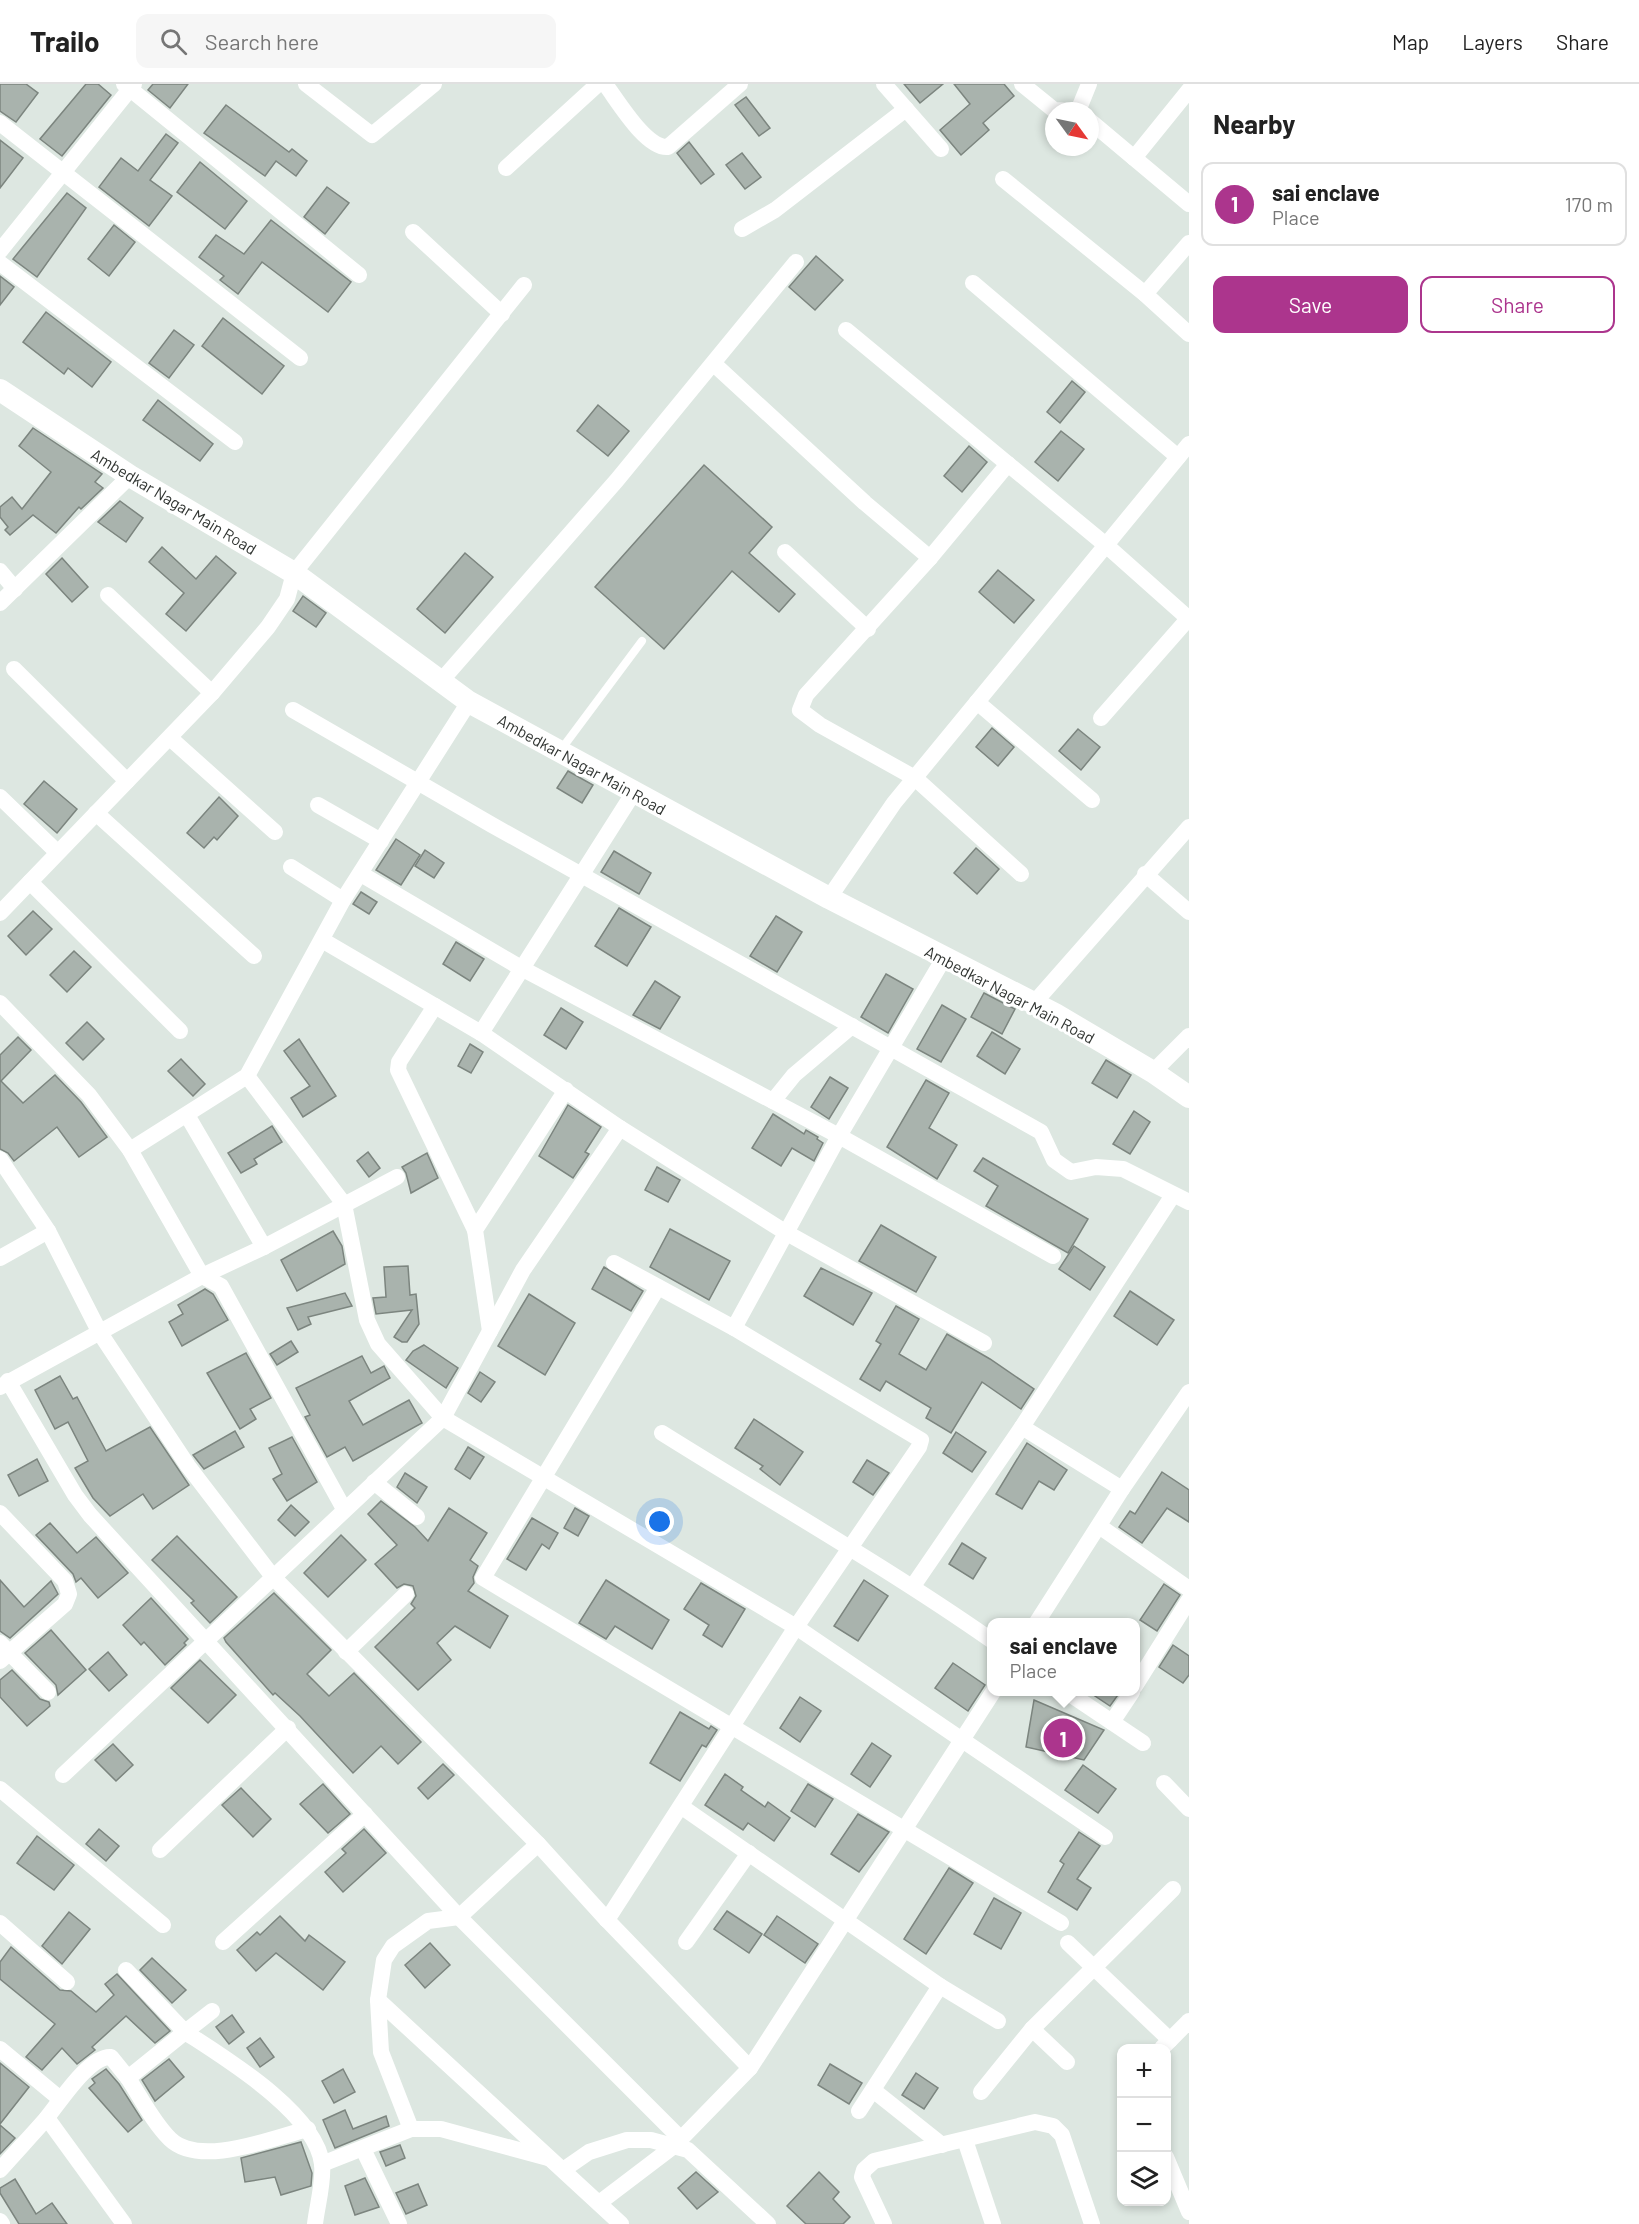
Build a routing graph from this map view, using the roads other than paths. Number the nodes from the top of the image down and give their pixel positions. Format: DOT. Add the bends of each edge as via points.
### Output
graph roads {
  1 [pos="306,84"];
  2 [pos="434,84"];
  3 [pos="598,84"];
  4 [pos="605,84"];
  5 [pos="739,84"];
  6 [pos="884,84"];
  7 [pos="1022,84"];
  8 [pos="1089,84"];
  9 [pos="129,86"];
  10 [pos="1189,90"];
  11 [pos="1082,102"];
  12 [pos="1045,103"];
  13 [pos="906,109"];
  14 [pos="0,123"];
  15 [pos="1099,129"];
  16 [pos="941,149"];
  17 [pos="1134,158"];
  18 [pos="506,168"];
  19 [pos="63,172"];
  20 [pos="1003,179"];
  21 [pos="1189,204"];
  22 [pos="742,229"];
  23 [pos="413,232"];
  24 [pos="1189,243"];
  25 [pos="0,250"];
  26 [pos="796,262"];
  27 [pos="0,263"];
  28 [pos="359,275"];
  29 [pos="973,283"];
  30 [pos="524,285"];
  31 [pos="1145,294"];
  32 [pos="502,314"];
  33 [pos="846,330"];
  34 [pos="1189,334"];
  35 [pos="300,358"];
  36 [pos="714,364"];
  37 [pos="0,390"];
  38 [pos="235,442"];
  39 [pos="1184,450"];
  40 [pos="1008,464"];
  41 [pos="130,476"];
  42 [pos="1107,546"];
  43 [pos="785,552"];
  44 [pos="930,558"];
  45 [pos="0,571"];
  46 [pos="294,573"];
  47 [pos="15,589"];
  48 [pos="108,595"];
  49 [pos="0,603"];
  50 [pos="1189,619"];
  51 [pos="868,629"];
  52 [pos="642,641"];
  53 [pos="14,669"];
  54 [pos="441,681"];
  55 [pos="212,693"];
  56 [pos="469,702"];
  57 [pos="977,702"];
  58 [pos="293,710"];
  59 [pos="1101,718"];
  60 [pos="170,738"];
  61 [pos="560,751"];
  62 [pos="915,778"];
  63 [pos="127,781"];
  64 [pos="416,782"];
  65 [pos="634,792"];
  66 [pos="0,797"];
  67 [pos="1092,800"];
  68 [pos="318,805"];
  69 [pos="96,813"];
  70 [pos="1189,827"];
  71 [pos="275,832"];
  72 [pos="381,841"];
  73 [pos="57,852"];
  74 [pos="291,867"];
  75 [pos="361,874"];
  76 [pos="580,874"];
  77 [pos="1021,874"];
  78 [pos="1145,874"];
  79 [pos="30,882"];
  80 [pos="829,898"];
  81 [pos="344,900"];
  82 [pos="1189,912"];
  83 [pos="0,913"];
  84 [pos="322,940"];
  85 [pos="254,956"];
  86 [pos="944,958"];
  87 [pos="521,968"];
  88 [pos="0,1003"];
  89 [pos="1034,1003"];
  90 [pos="435,1006"];
  91 [pos="852,1026"];
  92 [pos="180,1031"];
  93 [pos="481,1033"];
  94 [pos="1189,1036"];
  95 [pos="891,1048"];
  96 [pos="1153,1072"];
  97 [pos="247,1076"];
  98 [pos="566,1090"];
  99 [pos="1189,1097"];
  100 [pos="773,1101"];
  101 [pos="187,1115"];
  102 [pos="620,1128"];
  103 [pos="839,1136"];
  104 [pos="130,1150"];
  105 [pos="0,1159"];
  106 [pos="396,1177"];
  107 [pos="1173,1195"];
  108 [pos="1189,1202"];
  109 [pos="344,1204"];
  110 [pos="475,1230"];
  111 [pos="48,1231"];
  112 [pos="786,1232"];
  113 [pos="264,1247"];
  114 [pos="1053,1256"];
  115 [pos="0,1258"];
  116 [pos="614,1263"];
  117 [pos="202,1276"];
  118 [pos="658,1287"];
  119 [pos="734,1328"];
  120 [pos="490,1330"];
  121 [pos="100,1333"];
  122 [pos="984,1343"];
  123 [pos="4,1384"];
  124 [pos="1189,1392"];
  125 [pos="443,1418"];
  126 [pos="1022,1427"];
  127 [pos="662,1433"];
  128 [pos="543,1480"];
  129 [pos="375,1482"];
  130 [pos="1122,1489"];
  131 [pos="344,1509"];
  132 [pos="0,1513"];
  133 [pos="417,1517"];
  134 [pos="1099,1526"];
  135 [pos="848,1549"];
  136 [pos="273,1577"];
  137 [pos="913,1586"];
  138 [pos="1189,1589"];
  139 [pos="406,1594"];
  140 [pos="1189,1600"];
  141 [pos="1041,1618"];
  142 [pos="796,1627"];
  143 [pos="987,1637"];
  144 [pos="206,1639"];
  145 [pos="3,1652"];
  146 [pos="346,1652"];
  147 [pos="1140,1678"];
  148 [pos="48,1692"];
  149 [pos="990,1696"];
  150 [pos="1073,1696"];
  151 [pos="1129,1696"];
  152 [pos="1113,1722"];
  153 [pos="734,1727"];
  154 [pos="288,1728"];
  155 [pos="962,1740"];
  156 [pos="1143,1743"];
  157 [pos="63,1775"];
  158 [pos="1164,1783"];
  159 [pos="0,1789"];
  160 [pos="682,1807"];
  161 [pos="1189,1809"];
  162 [pos="365,1814"];
  163 [pos="905,1829"];
  164 [pos="1106,1837"];
  165 [pos="538,1844"];
  166 [pos="160,1850"];
  167 [pos="749,1853"];
  168 [pos="1173,1889"];
  169 [pos="459,1917"];
  170 [pos="607,1920"];
  171 [pos="847,1921"];
  172 [pos="0,1923"];
  173 [pos="1061,1923"];
  174 [pos="163,1925"];
  175 [pos="223,1942"];
  176 [pos="686,1942"];
  177 [pos="1068,1943"];
  178 [pos="1094,1969"];
  179 [pos="126,1970"];
  180 [pos="67,1982"];
  181 [pos="940,1986"];
  182 [pos="378,2000"];
  183 [pos="212,2011"];
  184 [pos="998,2021"];
  185 [pos="1189,2021"];
  186 [pos="1032,2029"];
  187 [pos="185,2032"];
  188 [pos="1166,2044"];
  189 [pos="0,2049"];
  190 [pos="1067,2062"];
  191 [pos="750,2068"];
  192 [pos="128,2078"];
  193 [pos="873,2090"];
  194 [pos="981,2092"];
  195 [pos="59,2098"];
  196 [pos="859,2111"];
  197 [pos="46,2118"];
  198 [pos="308,2129"];
  199 [pos="411,2129"];
  200 [pos="964,2140"];
  201 [pos="677,2142"];
  202 [pos="942,2145"];
  203 [pos="363,2149"];
  204 [pos="322,2164"];
  205 [pos="557,2165"];
  206 [pos="1171,2167"];
  207 [pos="0,2170"];
  208 [pos="599,2203"];
  209 [pos="1189,2212"];
  210 [pos="124,2224"];
  211 [pos="315,2224"];
  212 [pos="399,2224"];
  213 [pos="621,2224"];
  214 [pos="768,2224"];
  215 [pos="884,2224"];
  216 [pos="993,2224"];
  217 [pos="1092,2224"];
  1 -- 2 [label="street" via="372,135"];
  3 -- 18 [label="street"];
  4 -- 5 [label="street" via="650,142 668,147"];
  6 -- 13 [label="street"];
  7 -- 12 [label="street"];
  8 -- 11 [label="street"];
  9 -- 19 [label="street"];
  9 -- 28 [label="street"];
  10 -- 17 [label="street"];
  13 -- 16 [label="street"];
  13 -- 22 [label="street" via="775,210"];
  14 -- 19 [label="street"];
  15 -- 17 [label="street"];
  17 -- 21 [label="street"];
  19 -- 25 [label="street"];
  19 -- 35 [label="street"];
  20 -- 31 [label="street"];
  23 -- 32 [label="street"];
  24 -- 31 [label="street"];
  26 -- 36 [label="street"];
  27 -- 38 [label="street"];
  29 -- 39 [label="street"];
  30 -- 32 [label="street"];
  31 -- 34 [label="street"];
  32 -- 46 [label="street"];
  33 -- 40 [label="street"];
  36 -- 44 [label="street"];
  36 -- 54 [label="street"];
  37 -- 41 [label="street, Ambedkar Nagar Main Road"];
  39 -- 42 [label="street"];
  40 -- 42 [label="street"];
  40 -- 44 [label="street"];
  41 -- 46 [label="street, Ambedkar Nagar Main Road"];
  41 -- 47 [label="street"];
  42 -- 50 [label="street"];
  42 -- 57 [label="street"];
  43 -- 51 [label="street"];
  44 -- 51 [label="street"];
  45 -- 47 [label="street"];
  46 -- 54 [label="street, Ambedkar Nagar Main Road"];
  46 -- 55 [label="street" via="287,599 268,627"];
  47 -- 49 [label="street"];
  48 -- 55 [label="street"];
  50 -- 59 [label="street"];
  51 -- 62 [label="street" via="806,695 800,710"];
  52 -- 61 [label="lane"];
  53 -- 63 [label="street"];
  54 -- 56 [label="street, Ambedkar Nagar Main Road"];
  55 -- 60 [label="street"];
  56 -- 61 [label="street, Ambedkar Nagar Main Road"];
  56 -- 64 [label="street"];
  57 -- 62 [label="street"];
  57 -- 67 [label="street"];
  58 -- 64 [label="street"];
  60 -- 63 [label="street"];
  60 -- 71 [label="street"];
  61 -- 65 [label="street, Ambedkar Nagar Main Road"];
  62 -- 77 [label="street"];
  62 -- 80 [label="street"];
  63 -- 69 [label="street"];
  64 -- 72 [label="street"];
  64 -- 76 [label="street"];
  65 -- 76 [label="street"];
  65 -- 80 [label="street, Ambedkar Nagar Main Road"];
  66 -- 73 [label="street"];
  68 -- 72 [label="street"];
  69 -- 73 [label="street"];
  69 -- 85 [label="street"];
  70 -- 78 [label="street"];
  72 -- 75 [label="street"];
  73 -- 79 [label="street"];
  74 -- 81 [label="street"];
  75 -- 81 [label="street"];
  75 -- 87 [label="street"];
  76 -- 87 [label="street"];
  76 -- 91 [label="street"];
  78 -- 82 [label="street"];
  78 -- 89 [label="street"];
  79 -- 83 [label="street"];
  79 -- 92 [label="street"];
  80 -- 86 [label="street, Ambedkar Nagar Main Road"];
  81 -- 84 [label="street"];
  84 -- 90 [label="street"];
  84 -- 97 [label="street"];
  86 -- 89 [label="street, Ambedkar Nagar Main Road"];
  86 -- 95 [label="street"];
  87 -- 93 [label="street"];
  87 -- 100 [label="street"];
  88 -- 104 [label="street" via="89,1095"];
  89 -- 96 [label="street, Ambedkar Nagar Main Road"];
  90 -- 93 [label="street"];
  90 -- 110 [label="street" via="399,1062 398,1070"];
  91 -- 95 [label="street"];
  91 -- 100 [label="street" via="794,1075"];
  93 -- 98 [label="street"];
  94 -- 96 [label="street"];
  95 -- 103 [label="street"];
  95 -- 107 [label="street" via="1041,1132 1054,1160 1071,1172 1096,1167 1123,1168"];
  96 -- 99 [label="street, Ambedkar Nagar Main Road"];
  97 -- 101 [label="street"];
  97 -- 109 [label="street"];
  98 -- 102 [label="street"];
  98 -- 110 [label="street"];
  100 -- 103 [label="street"];
  101 -- 104 [label="street"];
  101 -- 113 [label="street"];
  102 -- 112 [label="street"];
  102 -- 120 [label="street" via="523,1270"];
  103 -- 112 [label="street"];
  103 -- 114 [label="street"];
  104 -- 117 [label="street"];
  105 -- 111 [label="street"];
  106 -- 109 [label="street"];
  107 -- 108 [label="street"];
  107 -- 126 [label="street"];
  109 -- 113 [label="street"];
  109 -- 125 [label="street" via="367,1320 378,1344"];
  110 -- 120 [label="street"];
  111 -- 115 [label="street"];
  111 -- 121 [label="street"];
  112 -- 119 [label="street"];
  112 -- 122 [label="street"];
  113 -- 117 [label="street"];
  116 -- 118 [label="street"];
  117 -- 121 [label="street"];
  117 -- 131 [label="street" via="221,1286"];
  118 -- 119 [label="street"];
  118 -- 128 [label="street"];
  119 -- 135 [label="street" via="921,1440"];
  120 -- 125 [label="street"];
  121 -- 123 [label="street"];
  121 -- 136 [label="street" via="188,1466"];
  123 -- 144 [label="street" via="75,1495"];
  124 -- 130 [label="street"];
  125 -- 128 [label="street"];
  125 -- 129 [label="street"];
  126 -- 130 [label="street"];
  126 -- 137 [label="street"];
  127 -- 135 [label="street"];
  128 -- 142 [label="street"];
  128 -- 153 [label="street" via="483,1578"];
  129 -- 131 [label="street"];
  129 -- 133 [label="street"];
  130 -- 134 [label="street"];
  131 -- 136 [label="street"];
  132 -- 145 [label="street" via="65,1581 69,1594 64,1604"];
  134 -- 138 [label="street"];
  134 -- 141 [label="street"];
  135 -- 137 [label="street"];
  135 -- 142 [label="street"];
  136 -- 144 [label="street"];
  136 -- 146 [label="street"];
  137 -- 143 [label="street"];
  139 -- 146 [label="street"];
  140 -- 147 [label="street"];
  142 -- 153 [label="street"];
  142 -- 155 [label="street"];
  144 -- 154 [label="street"];
  144 -- 157 [label="street"];
  145 -- 148 [label="street"];
  146 -- 165 [label="street"];
  149 -- 155 [label="street"];
  150 -- 152 [label="street"];
  151 -- 152 [label="street"];
  152 -- 156 [label="street"];
  153 -- 160 [label="street"];
  153 -- 163 [label="street"];
  154 -- 162 [label="street"];
  154 -- 166 [label="street"];
  155 -- 163 [label="street"];
  155 -- 164 [label="street"];
  158 -- 161 [label="street"];
  159 -- 174 [label="street"];
  160 -- 167 [label="street"];
  160 -- 170 [label="street"];
  162 -- 169 [label="street"];
  162 -- 175 [label="street"];
  163 -- 171 [label="street"];
  163 -- 173 [label="street"];
  165 -- 169 [label="street"];
  165 -- 170 [label="street"];
  167 -- 171 [label="street"];
  167 -- 176 [label="street"];
  168 -- 178 [label="street"];
  169 -- 182 [label="street" via="428,1921 393,1946 384,1960"];
  169 -- 201 [label="street"];
  170 -- 191 [label="street"];
  171 -- 181 [label="street"];
  171 -- 191 [label="street"];
  172 -- 180 [label="street"];
  177 -- 178 [label="street"];
  178 -- 186 [label="street"];
  178 -- 188 [label="street"];
  179 -- 187 [label="street"];
  181 -- 184 [label="street"];
  181 -- 193 [label="street"];
  182 -- 199 [label="street" via="381,2052"];
  182 -- 205 [label="street"];
  183 -- 187 [label="street"];
  185 -- 188 [label="street"];
  186 -- 190 [label="street"];
  186 -- 194 [label="street"];
  187 -- 192 [label="street"];
  187 -- 198 [label="street" via="243,2070"];
  189 -- 195 [label="street"];
  191 -- 201 [label="street"];
  192 -- 195 [label="street" via="111,2057 105,2056"];
  192 -- 198 [label="street" via="158,2124 185,2149 216,2152"];
  193 -- 196 [label="street"];
  193 -- 202 [label="street"];
  195 -- 197 [label="street"];
  197 -- 207 [label="street"];
  197 -- 210 [label="street"];
  198 -- 204 [label="street"];
  199 -- 203 [label="street"];
  199 -- 205 [label="street" via="441,2129"];
  200 -- 202 [label="street"];
  200 -- 216 [label="street"];
  200 -- 217 [label="street" via="1035,2122 1053,2126 1062,2135"];
  201 -- 205 [label="street" via="627,2140"];
  201 -- 208 [label="street"];
  201 -- 214 [label="street" via="702,2160"];
  202 -- 215 [label="street" via="874,2161 864,2170 862,2177"];
  203 -- 204 [label="street"];
  203 -- 212 [label="street"];
  204 -- 211 [label="street"];
  205 -- 208 [label="street"];
  206 -- 209 [label="street"];
  208 -- 213 [label="street"];
}
